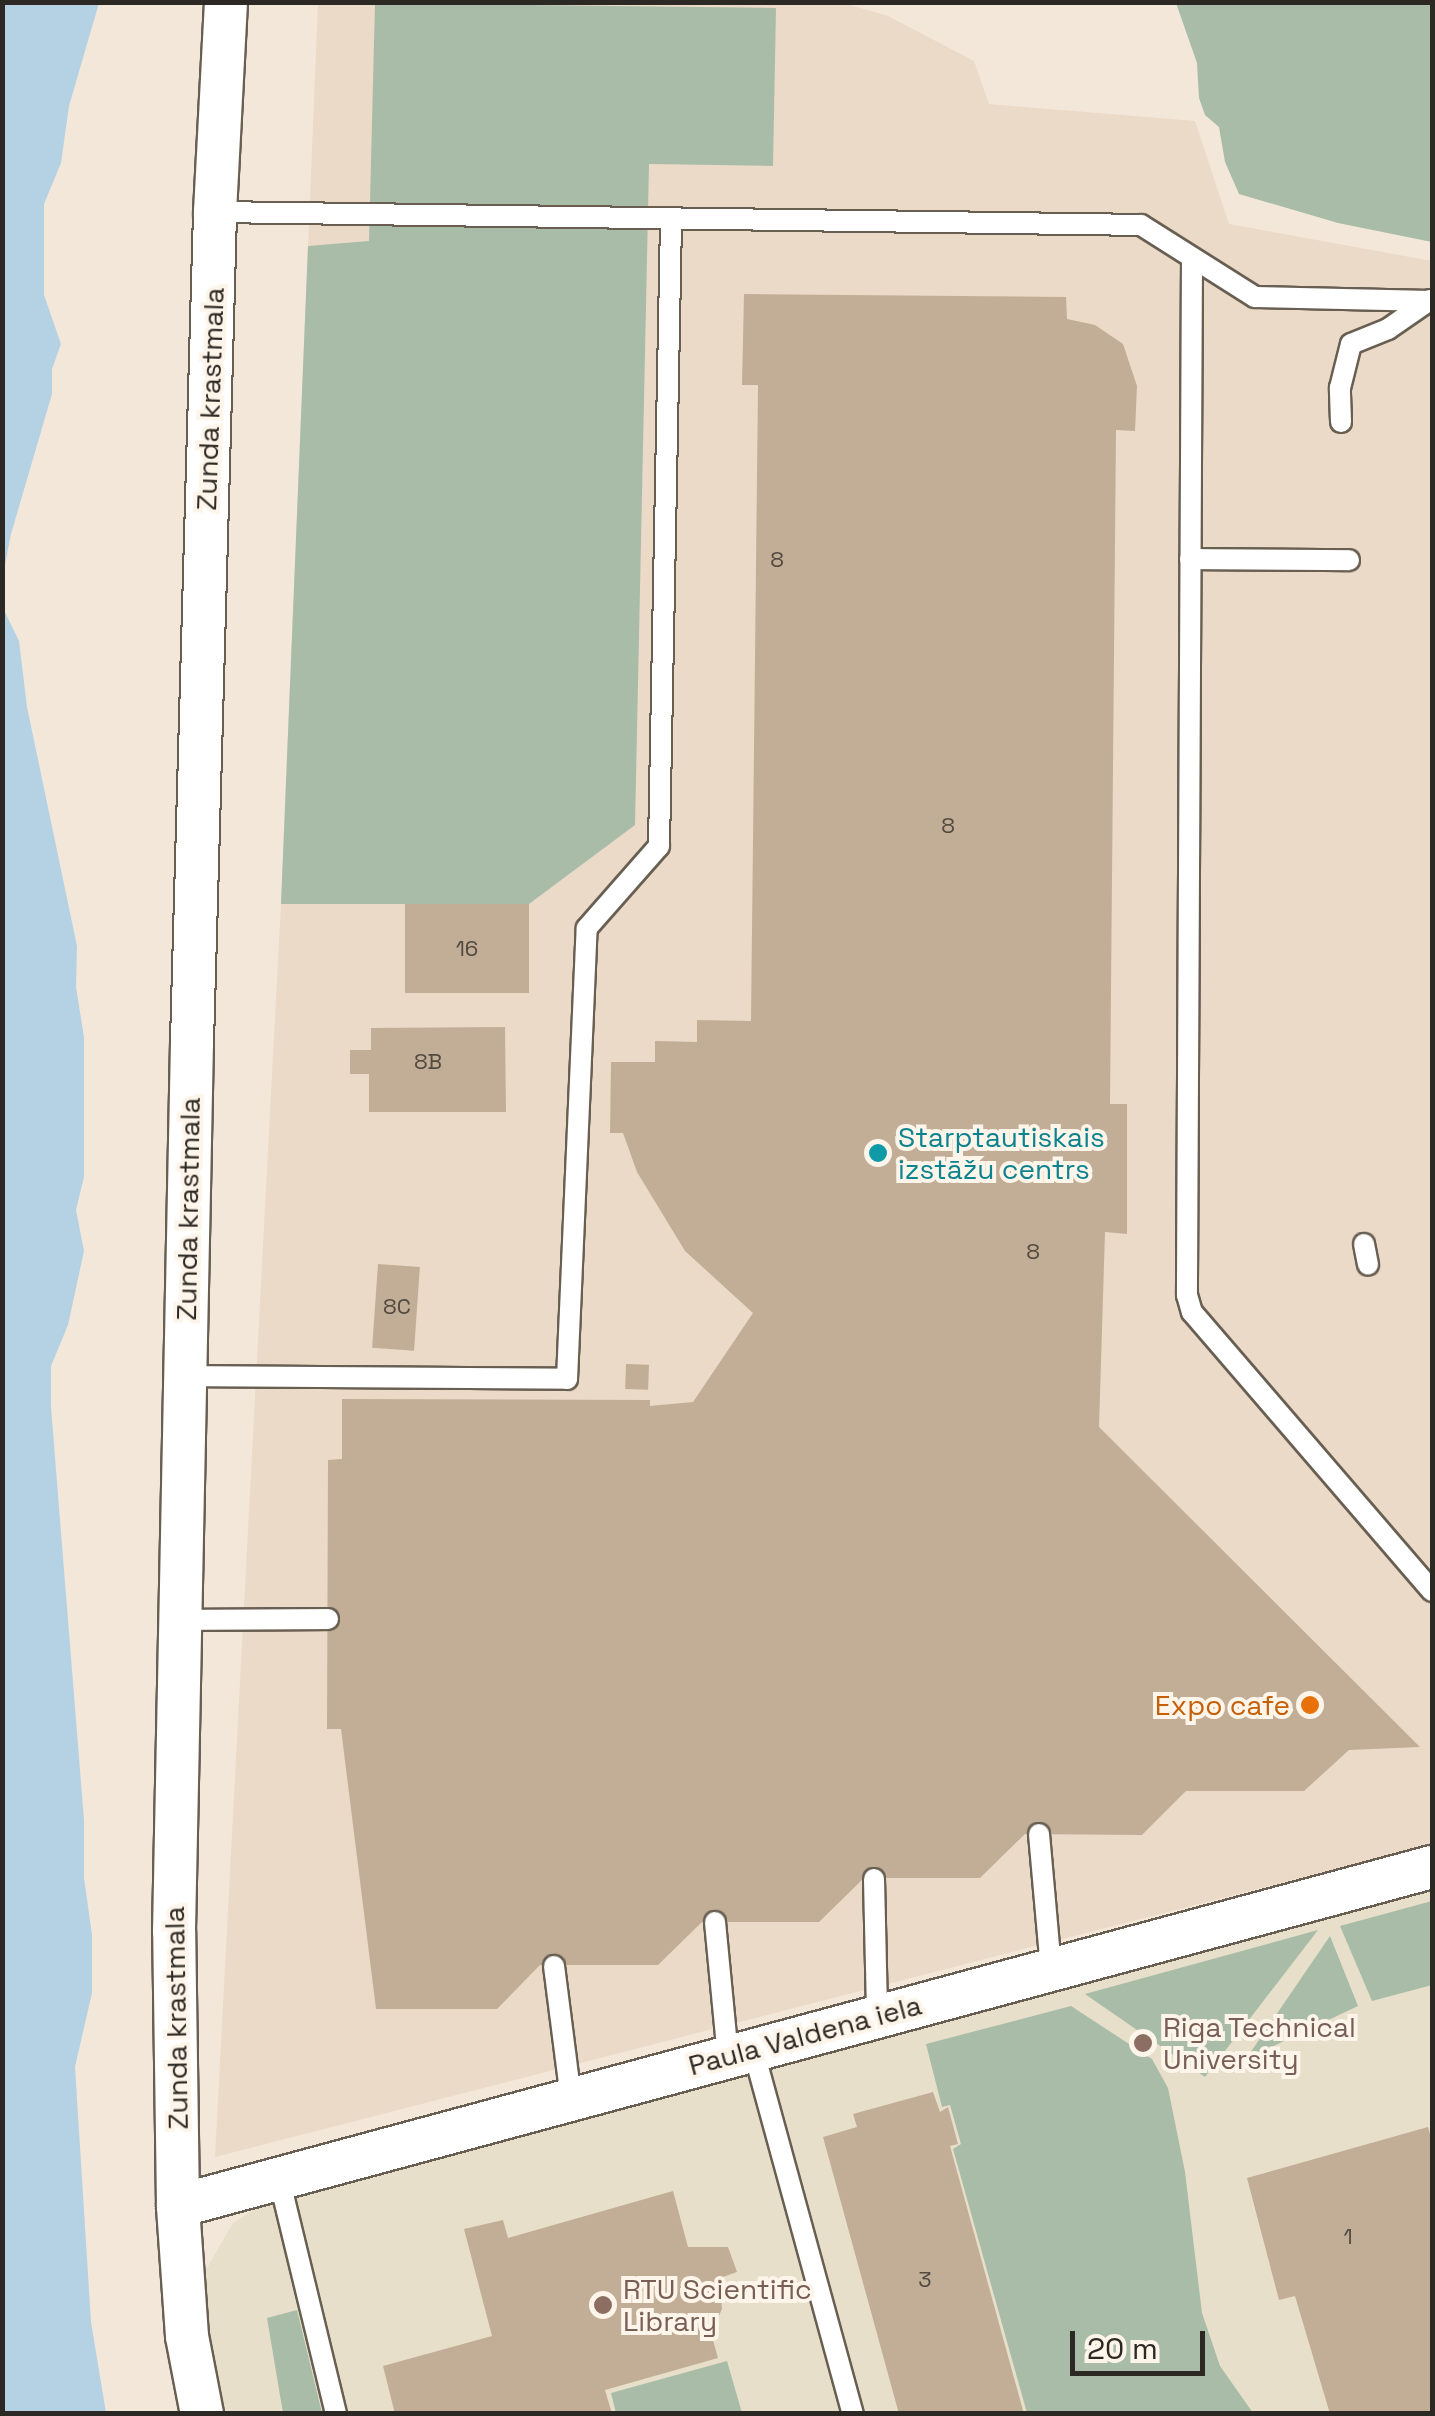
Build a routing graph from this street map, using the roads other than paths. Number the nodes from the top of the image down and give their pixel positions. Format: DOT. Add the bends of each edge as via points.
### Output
graph roads {
  1 [pos="226,2"];
  2 [pos="215,212"];
  3 [pos="671,219"];
  4 [pos="1192,258"];
  5 [pos="1432,300"];
  6 [pos="1341,422"];
  7 [pos="1190,558"];
  8 [pos="1348,560"];
  9 [pos="184,1376"];
  10 [pos="1432,1591"];
  11 [pos="328,1619"];
  12 [pos="178,1620"];
  13 [pos="1038,1834"];
  14 [pos="1432,1867"];
  15 [pos="874,1879"];
  16 [pos="715,1922"];
  17 [pos="554,1966"];
  18 [pos="1051,1968"];
  19 [pos="877,2015"];
  20 [pos="741,2052"];
  21 [pos="571,2099"];
  22 [pos="280,2178"];
  23 [pos="178,2206"];
  24 [pos="202,2414"];
  25 [pos="336,2414"];
  26 [pos="853,2414"];
  1 -- 2 [label="street, Zunda krastmala"];
  2 -- 3 [label="lane"];
  2 -- 9 [label="street, Zunda krastmala"];
  3 -- 4 [label="lane" via="1141,226"];
  3 -- 9 [label="lane" via="660,846 587,928 567,1379"];
  4 -- 5 [label="lane" via="1255,297"];
  4 -- 7 [label="lane"];
  5 -- 6 [label="lane" via="1388,330 1352,344 1340,388"];
  7 -- 8 [label="lane"];
  7 -- 10 [label="lane" via="1188,1295 1192,1312"];
  9 -- 12 [label="street, Zunda krastmala"];
  11 -- 12 [label="lane"];
  12 -- 23 [label="street, Zunda krastmala"];
  13 -- 18 [label="lane"];
  14 -- 18 [label="street, Paula Valdena iela"];
  15 -- 19 [label="lane"];
  16 -- 20 [label="lane"];
  17 -- 21 [label="lane"];
  18 -- 19 [label="street, Paula Valdena iela"];
  19 -- 20 [label="street, Paula Valdena iela"];
  20 -- 21 [label="street, Paula Valdena iela"];
  20 -- 26 [label="lane"];
  21 -- 22 [label="street, Paula Valdena iela"];
  22 -- 23 [label="street, Paula Valdena iela"];
  22 -- 25 [label="lane"];
  23 -- 24 [label="street, Zunda krastmala"];
}
